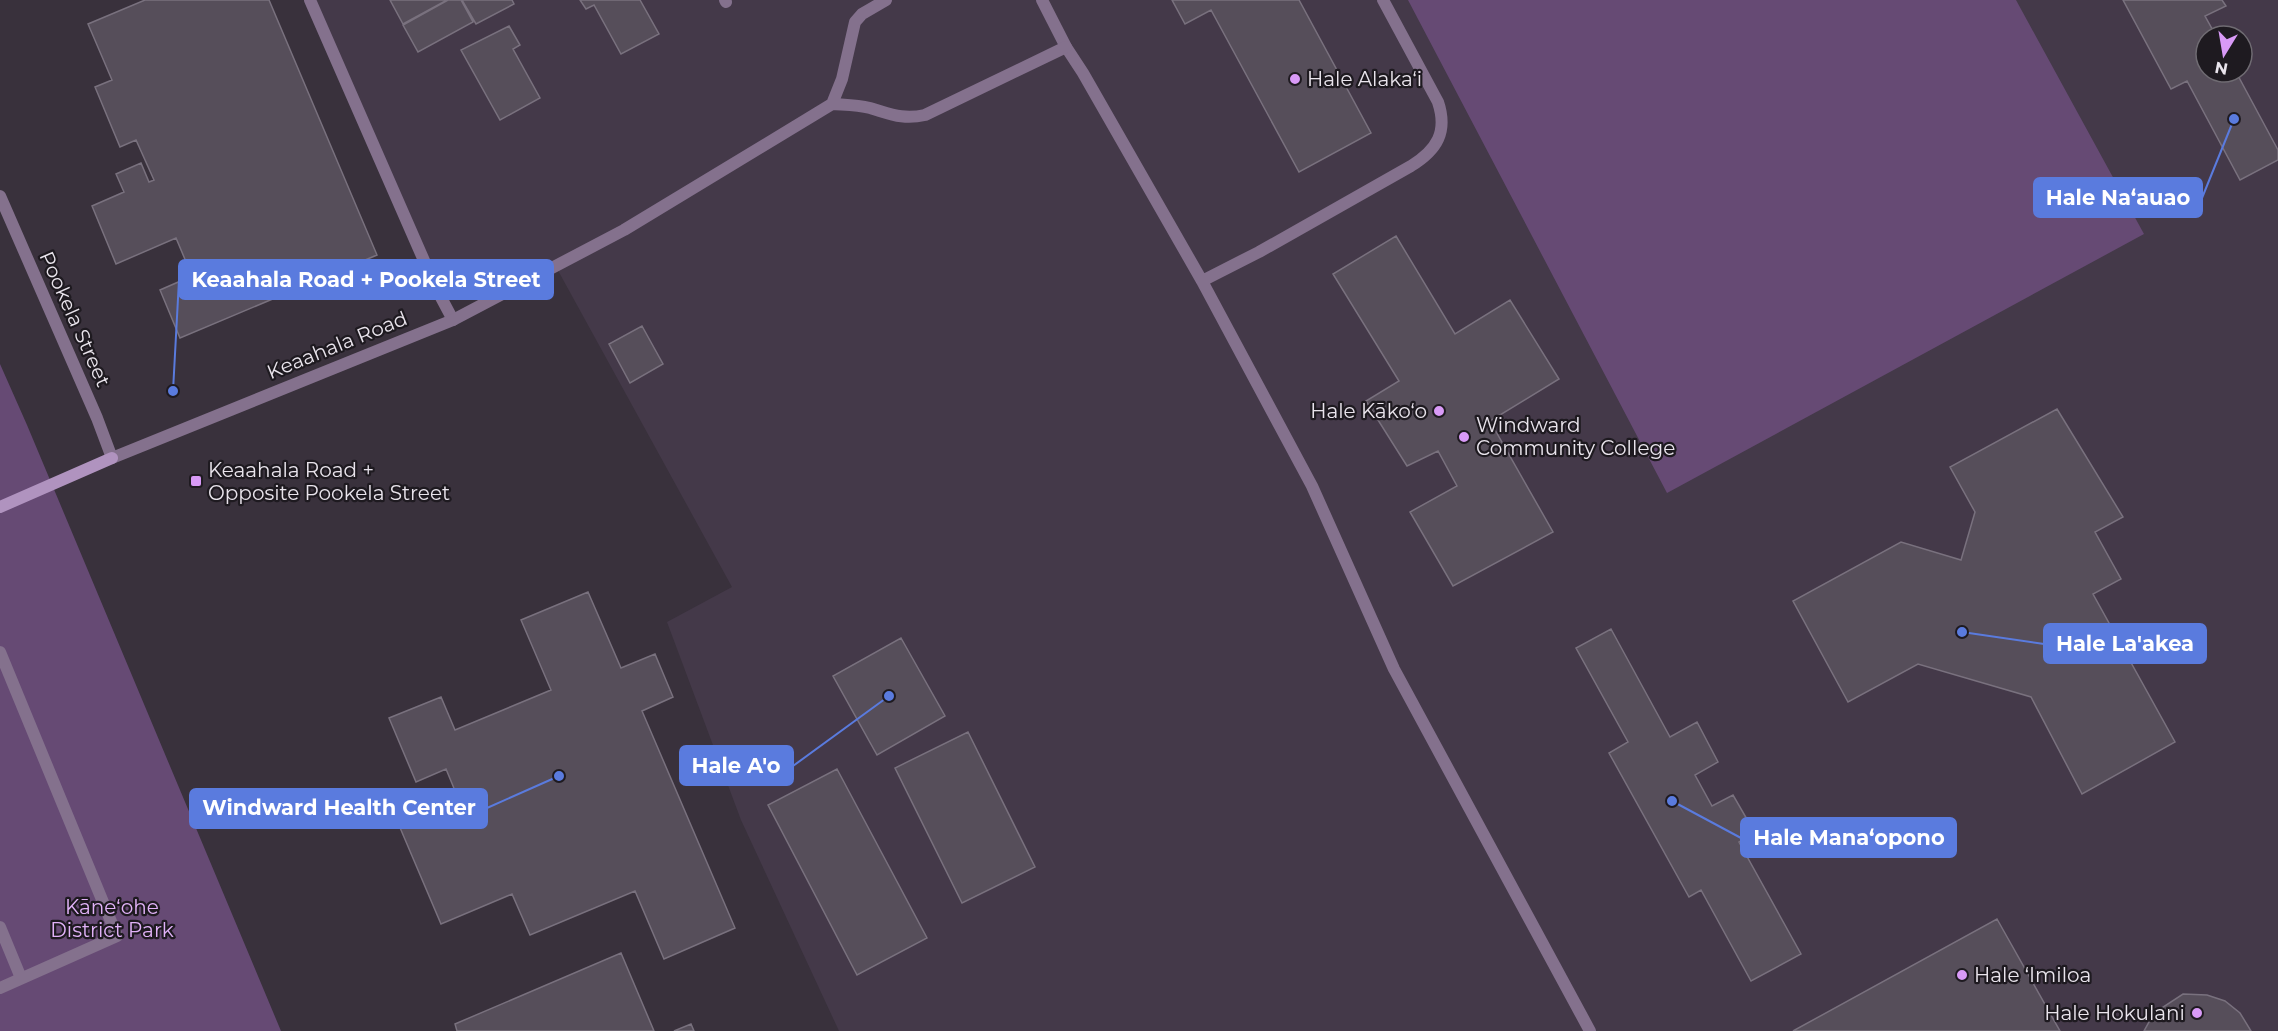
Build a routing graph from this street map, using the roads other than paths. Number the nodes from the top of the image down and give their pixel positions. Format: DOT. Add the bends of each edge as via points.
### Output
graph roads {
  1 [pos="310,0"];
  2 [pos="886,0"];
  3 [pos="1042,0"];
  4 [pos="1383,0"];
  5 [pos="1065,47"];
  6 [pos="832,104"];
  7 [pos="0,196"];
  8 [pos="1202,281"];
  9 [pos="453,320"];
  10 [pos="112,458"];
  11 [pos="0,507"];
  12 [pos="0,652"];
  13 [pos="0,927"];
  14 [pos="21,978"];
  15 [pos="0,988"];
  16 [pos="1590,1031"];
  1 -- 9 [label="street"];
  2 -- 6 [label="street" via="855,22"];
  3 -- 5 [label="street"];
  4 -- 8 [label="street" via="1438,102 1442,119 1434,148 1401,171"];
  5 -- 6 [label="street" via="925,115 911,118"];
  5 -- 8 [label="street"];
  6 -- 9 [label="street, Keaahala Road" via="624,230"];
  7 -- 10 [label="street, Pookela Street"];
  8 -- 16 [label="street" via="1312,486 1394,669"];
  9 -- 10 [label="street, Keaahala Road"];
  10 -- 11 [label="street, Keaahala Road"];
  12 -- 14 [label="street" via="117,936"];
  13 -- 14 [label="street"];
  14 -- 15 [label="street"];
}
